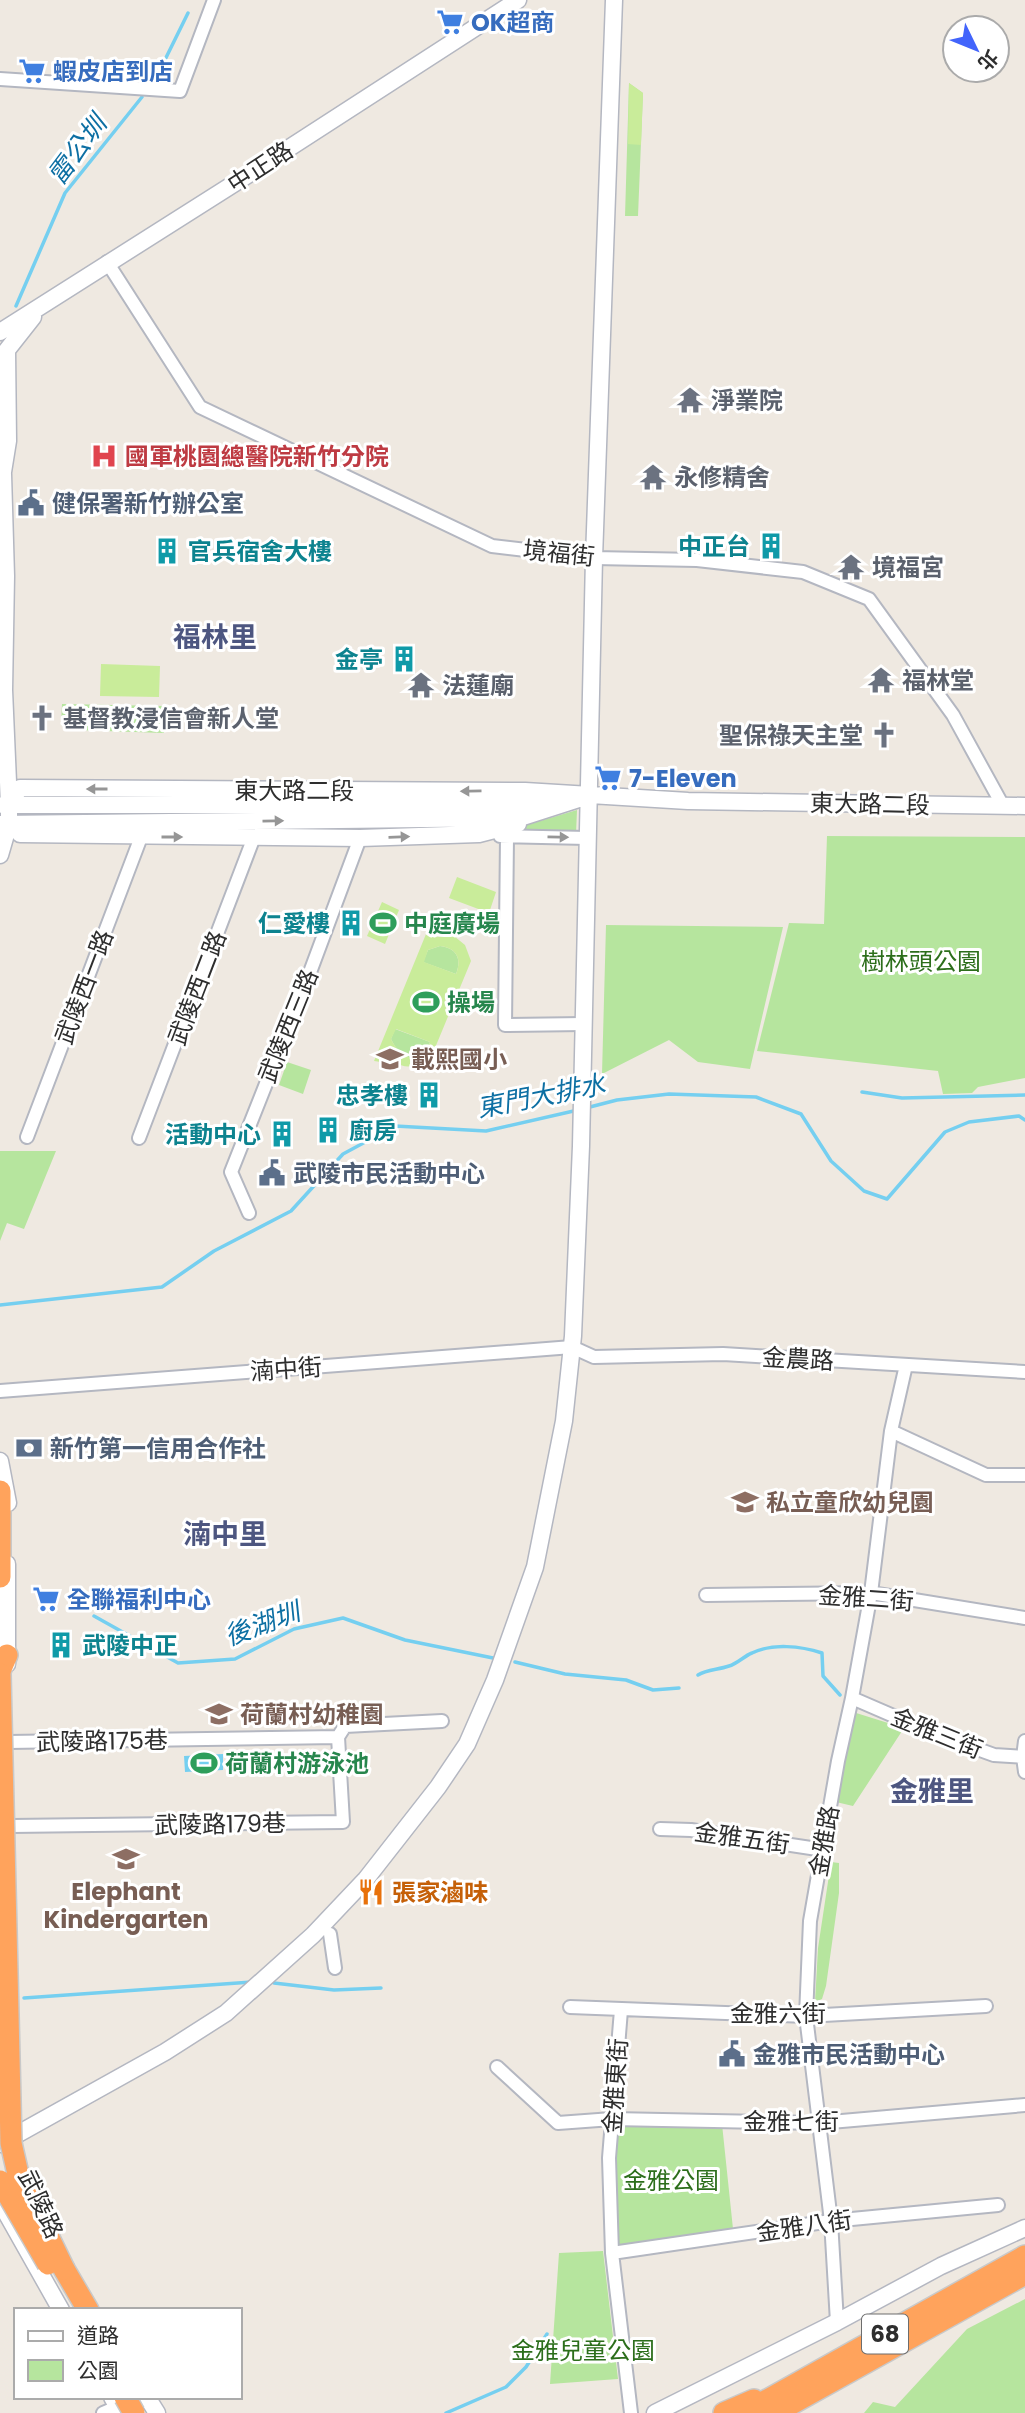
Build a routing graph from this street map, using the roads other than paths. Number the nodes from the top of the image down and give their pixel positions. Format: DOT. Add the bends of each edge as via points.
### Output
graph roads {
  1 [pos="214,0"];
  2 [pos="518,0"];
  3 [pos="614,0"];
  4 [pos="0,79"];
  5 [pos="107,262"];
  6 [pos="40,308"];
  7 [pos="0,332"];
  8 [pos="1,467"];
  9 [pos="594,558"];
  10 [pos="588,796"];
  11 [pos="5,805"];
  12 [pos="1003,806"];
  13 [pos="1025,806"];
  14 [pos="5,824"];
  15 [pos="479,834"];
  16 [pos="507,836"];
  17 [pos="141,837"];
  18 [pos="254,837"];
  19 [pos="360,838"];
  20 [pos="587,838"];
  21 [pos="0,855"];
  22 [pos="584,1024"];
  23 [pos="27,1137"];
  24 [pos="139,1138"];
  25 [pos="249,1213"];
  26 [pos="572,1347"];
  27 [pos="906,1365"];
  28 [pos="1025,1372"];
  29 [pos="0,1391"];
  30 [pos="891,1431"];
  31 [pos="0,1461"];
  32 [pos="1025,1475"];
  33 [pos="0,1491"];
  34 [pos="0,1577"];
  35 [pos="871,1593"];
  36 [pos="706,1595"];
  37 [pos="1025,1618"];
  38 [pos="3,1629"];
  39 [pos="2,1667"];
  40 [pos="852,1698"];
  41 [pos="442,1721"];
  42 [pos="338,1737"];
  43 [pos="1025,1741"];
  44 [pos="8,1742"];
  45 [pos="1024,1757"];
  46 [pos="1025,1772"];
  47 [pos="11,1826"];
  48 [pos="660,1829"];
  49 [pos="824,1850"];
  50 [pos="330,1934"];
  51 [pos="335,1968"];
  52 [pos="986,2006"];
  53 [pos="570,2007"];
  54 [pos="621,2010"];
  55 [pos="806,2015"];
  56 [pos="497,2067"];
  57 [pos="0,2098"];
  58 [pos="1025,2105"];
  59 [pos="612,2119"];
  60 [pos="819,2123"];
  61 [pos="18,2134"];
  62 [pos="0,2144"];
  63 [pos="3,2175"];
  64 [pos="0,2202"];
  65 [pos="998,2205"];
  66 [pos="831,2221"];
  67 [pos="1025,2228"];
  68 [pos="612,2253"];
  69 [pos="1025,2256"];
  70 [pos="56,2269"];
  71 [pos="1025,2274"];
  72 [pos="61,2308"];
  73 [pos="74,2308"];
  74 [pos="86,2308"];
  75 [pos="94,2308"];
  76 [pos="837,2322"];
  77 [pos="135,2399"];
  78 [pos="119,2407"];
  79 [pos="775,2409"];
  80 [pos="631,2413"];
  81 [pos="655,2413"];
  82 [pos="724,2413"];
  83 [pos="744,2413"];
  1 -- 4 [label="street" via="180,90"];
  2 -- 5 [label="street, 中正路"];
  3 -- 9 [label="street"];
  5 -- 6 [label="street, 中正路"];
  5 -- 9 [label="street, 境福街" via="200,407 492,546"];
  6 -- 7 [label="street, 中正路"];
  6 -- 8 [label="street" via="7,351 8,441"];
  8 -- 11 [label="street" via="6,576"];
  9 -- 10 [label="street"];
  9 -- 12 [label="street, 境福街" via="697,560 803,572 869,599 953,715"];
  10 -- 11 [label="street, 東大路二段, one-way" via="525,791 20,788"];
  10 -- 12 [label="street, 東大路二段"];
  14 -- 10 [label="street, 東大路二段, one-way" via="520,818"];
  10 -- 15 [label="street, 東大路二段" via="510,827"];
  10 -- 20 [label="street"];
  11 -- 14 [label="street"];
  12 -- 13 [label="street, 東大路二段"];
  14 -- 17 [label="street, 東大路二段" via="21,834"];
  14 -- 21 [label="street"];
  15 -- 16 [label="street, 東大路二段"];
  19 -- 15 [label="street, 東大路二段, one-way"];
  16 -- 20 [label="street, 東大路二段, one-way"];
  16 -- 22 [label="street" via="505,1025"];
  17 -- 18 [label="street, 東大路二段, one-way"];
  17 -- 23 [label="street, 武陵西一路"];
  18 -- 19 [label="street, 東大路二段"];
  18 -- 24 [label="street, 武陵西二路"];
  19 -- 25 [label="street, 武陵西三路" via="231,1172"];
  20 -- 22 [label="street"];
  22 -- 26 [label="street"];
  26 -- 27 [label="street, 金農路" via="594,1357 723,1354"];
  26 -- 29 [label="street, 湳中街"];
  26 -- 61 [label="street" via="564,1421 536,1567 467,1744 438,1787 366,1879 313,1935 226,2013 166,2052"];
  27 -- 28 [label="street, 金農路"];
  27 -- 30 [label="street, 金雅路"];
  30 -- 32 [label="street" via="986,1475"];
  30 -- 35 [label="street, 金雅路"];
  31 -- 38 [label="street, 武陵路" via="8,1498"];
  33 -- 34 [label="highway"];
  35 -- 36 [label="street, 金雅二街"];
  35 -- 37 [label="street, 金雅二街"];
  35 -- 40 [label="street, 金雅路"];
  38 -- 39 [label="street, 武陵路"];
  39 -- 44 [label="street, 武陵路"];
  39 -- 70 [label="highway, bridge" via="11,2143 18,2174"];
  40 -- 45 [label="street, 金雅三街" via="993,1755"];
  40 -- 49 [label="street, 金雅路"];
  41 -- 42 [label="street, 武陵路175巷" via="345,1726"];
  42 -- 44 [label="street, 武陵路175巷"];
  42 -- 47 [label="street, 武陵路179巷" via="343,1822"];
  43 -- 45 [label="street"];
  44 -- 47 [label="street, 武陵路"];
  45 -- 46 [label="street"];
  47 -- 61 [label="street, 武陵路"];
  48 -- 49 [label="street, 金雅五街"];
  49 -- 55 [label="street, 金雅路" via="810,1921"];
  50 -- 51 [label="street"];
  52 -- 55 [label="street, 金雅六街"];
  53 -- 54 [label="street, 金雅六街"];
  54 -- 55 [label="street, 金雅六街"];
  54 -- 59 [label="street, 金雅東街"];
  55 -- 60 [label="street, 金雅路"];
  56 -- 59 [label="street, 金雅七街" via="558,2123"];
  57 -- 63 [label="highway"];
  58 -- 60 [label="street, 金雅七街"];
  59 -- 60 [label="street, 金雅七街"];
  59 -- 68 [label="street, 金雅東街"];
  60 -- 66 [label="street, 金雅路"];
  61 -- 62 [label="street"];
  61 -- 70 [label="street, 武陵路" via="19,2157"];
  63 -- 70 [label="highway, bridge"];
  64 -- 70 [label="street, 武陵路"];
  65 -- 66 [label="street, 金雅八街"];
  66 -- 68 [label="street, 金雅八街"];
  66 -- 76 [label="street, 金雅路"];
  67 -- 76 [label="street" via="941,2266"];
  68 -- 80 [label="street, 金雅東街"];
  69 -- 79 [label="highway, 68"];
  70 -- 72 [label="street, 武陵路"];
  70 -- 73 [label="highway"];
  70 -- 74 [label="highway"];
  70 -- 75 [label="street, 武陵路"];
  71 -- 79 [label="highway, 68"];
  76 -- 81 [label="street"];
  77 -- 78 [label="street"];
  79 -- 82 [label="highway" via="753,2400"];
  79 -- 83 [label="highway, 68"];
}
